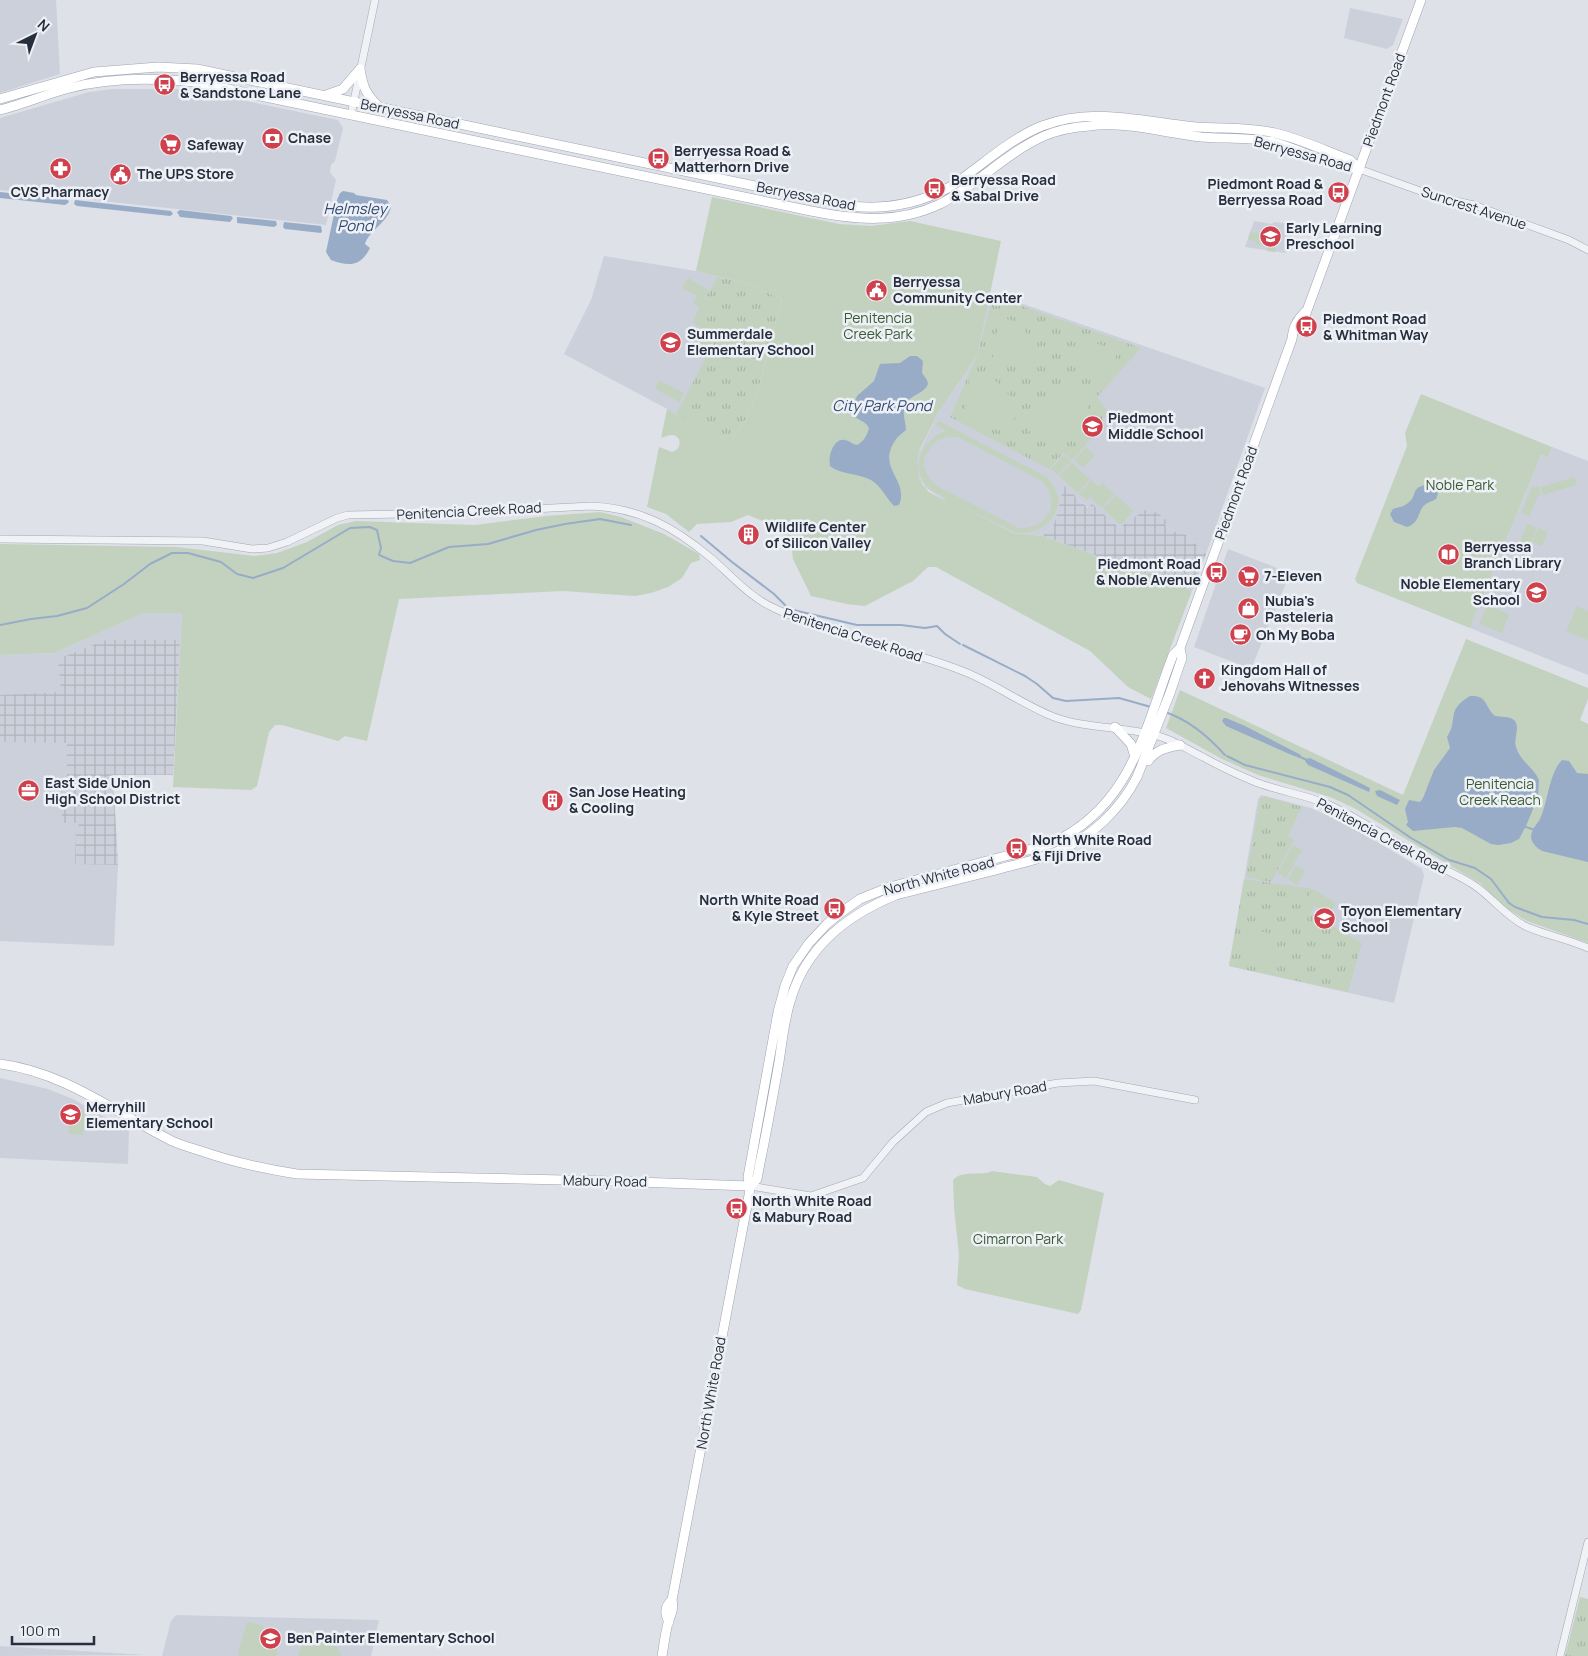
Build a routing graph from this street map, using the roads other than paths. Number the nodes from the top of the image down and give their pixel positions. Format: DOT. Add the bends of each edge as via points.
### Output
graph roads {
  1 [pos="375,0"];
  2 [pos="1421,0"];
  3 [pos="360,69"];
  4 [pos="265,84"];
  5 [pos="220,88"];
  6 [pos="324,96"];
  7 [pos="0,99"];
  8 [pos="354,102"];
  9 [pos="379,107"];
  10 [pos="0,110"];
  11 [pos="351,115"];
  12 [pos="1359,169"];
  13 [pos="812,198"];
  14 [pos="754,199"];
  15 [pos="841,204"];
  16 [pos="811,211"];
  17 [pos="1588,250"];
  18 [pos="0,539"];
  19 [pos="1180,648"];
  20 [pos="1150,716"];
  21 [pos="1161,720"];
  22 [pos="1115,727"];
  23 [pos="1144,733"];
  24 [pos="1155,735"];
  25 [pos="1180,746"];
  26 [pos="1135,758"];
  27 [pos="1141,769"];
  28 [pos="1588,948"];
  29 [pos="0,1064"];
  30 [pos="1195,1100"];
  31 [pos="750,1186"];
  32 [pos="1588,1542"];
  33 [pos="662,1656"];
  34 [pos="1560,1656"];
  1 -- 3 [label="street"];
  2 -- 12 [label="main road, Piedmont Road"];
  3 -- 6 [label="main road" via="346,87"];
  3 -- 8 [label="street"];
  3 -- 9 [label="main road" via="365,90"];
  4 -- 5 [label="main road" via="230,81"];
  4 -- 6 [label="main road, Berryessa Road"];
  4 -- 7 [label="main road, Berryessa Road" via="197,69 135,68 86,74"];
  5 -- 10 [label="main road, Berryessa Road" via="173,80 95,83 67,88"];
  5 -- 11 [label="main road, Berryessa Road"];
  6 -- 8 [label="main road, Berryessa Road"];
  8 -- 9 [label="main road, Berryessa Road"];
  8 -- 11 [label="street"];
  9 -- 13 [label="main road, Berryessa Road"];
  11 -- 14 [label="main road, Berryessa Road"];
  12 -- 15 [label="main road, Berryessa Road" via="1350,160 1275,133 1090,115 1067,119 1027,134 936,194 891,207"];
  12 -- 16 [label="main road, Berryessa Road" via="1258,139 1214,138 1124,126 1090,125 1045,136 1018,150 955,195 912,214 855,219"];
  12 -- 17 [label="street, Suncrest Avenue" via="1438,197 1474,205"];
  12 -- 19 [label="main road, Piedmont Road" via="1305,312 1293,330"];
  13 -- 14 [label="main road" via="797,203 773,198"];
  13 -- 15 [label="main road, Berryessa Road"];
  14 -- 16 [label="main road, Berryessa Road"];
  15 -- 16 [label="main road" via="818,206"];
  18 -- 22 [label="street, Penitencia Creek Road" via="203,540 252,549 286,542 348,515 606,506 672,528 771,607 802,620 957,668 1054,717 1079,724"];
  19 -- 20 [label="main road, Piedmont Road" via="1173,654"];
  19 -- 21 [label="main road, Piedmont Road" via="1182,658"];
  20 -- 23 [label="main road, North White Road"];
  21 -- 24 [label="main road, North White Road"];
  22 -- 23 [label="street, Penitencia Creek Road"];
  22 -- 26 [label="main road" via="1130,744"];
  23 -- 24 [label="street, Penitencia Creek Road"];
  23 -- 26 [label="main road, North White Road"];
  24 -- 25 [label="street, Penitencia Creek Road"];
  24 -- 27 [label="main road, North White Road"];
  25 -- 27 [label="main road" via="1159,750"];
  25 -- 28 [label="street, Penitencia Creek Road" via="1257,783 1305,796 1346,813 1477,887 1504,912 1526,926"];
  26 -- 31 [label="main road, North White Road" via="1120,787 1103,808 1074,832 1028,852 890,887 860,899 832,919 809,943 793,966 778,1012 748,1177"];
  27 -- 31 [label="main road, North White Road" via="1111,814 1077,841 1030,861 882,901 858,913 822,942 805,967 789,1003 757,1179"];
  29 -- 31 [label="main road, Mabury Road" via="24,1068 74,1087 174,1142 265,1169 297,1174"];
  30 -- 31 [label="street, Mabury Road" via="1094,1081 1058,1083 947,1103 926,1112 893,1142 863,1178 811,1196"];
  31 -- 33 [label="main road, North White Road" via="672,1600 674,1607"];
  32 -- 34 [label="street"];
}
